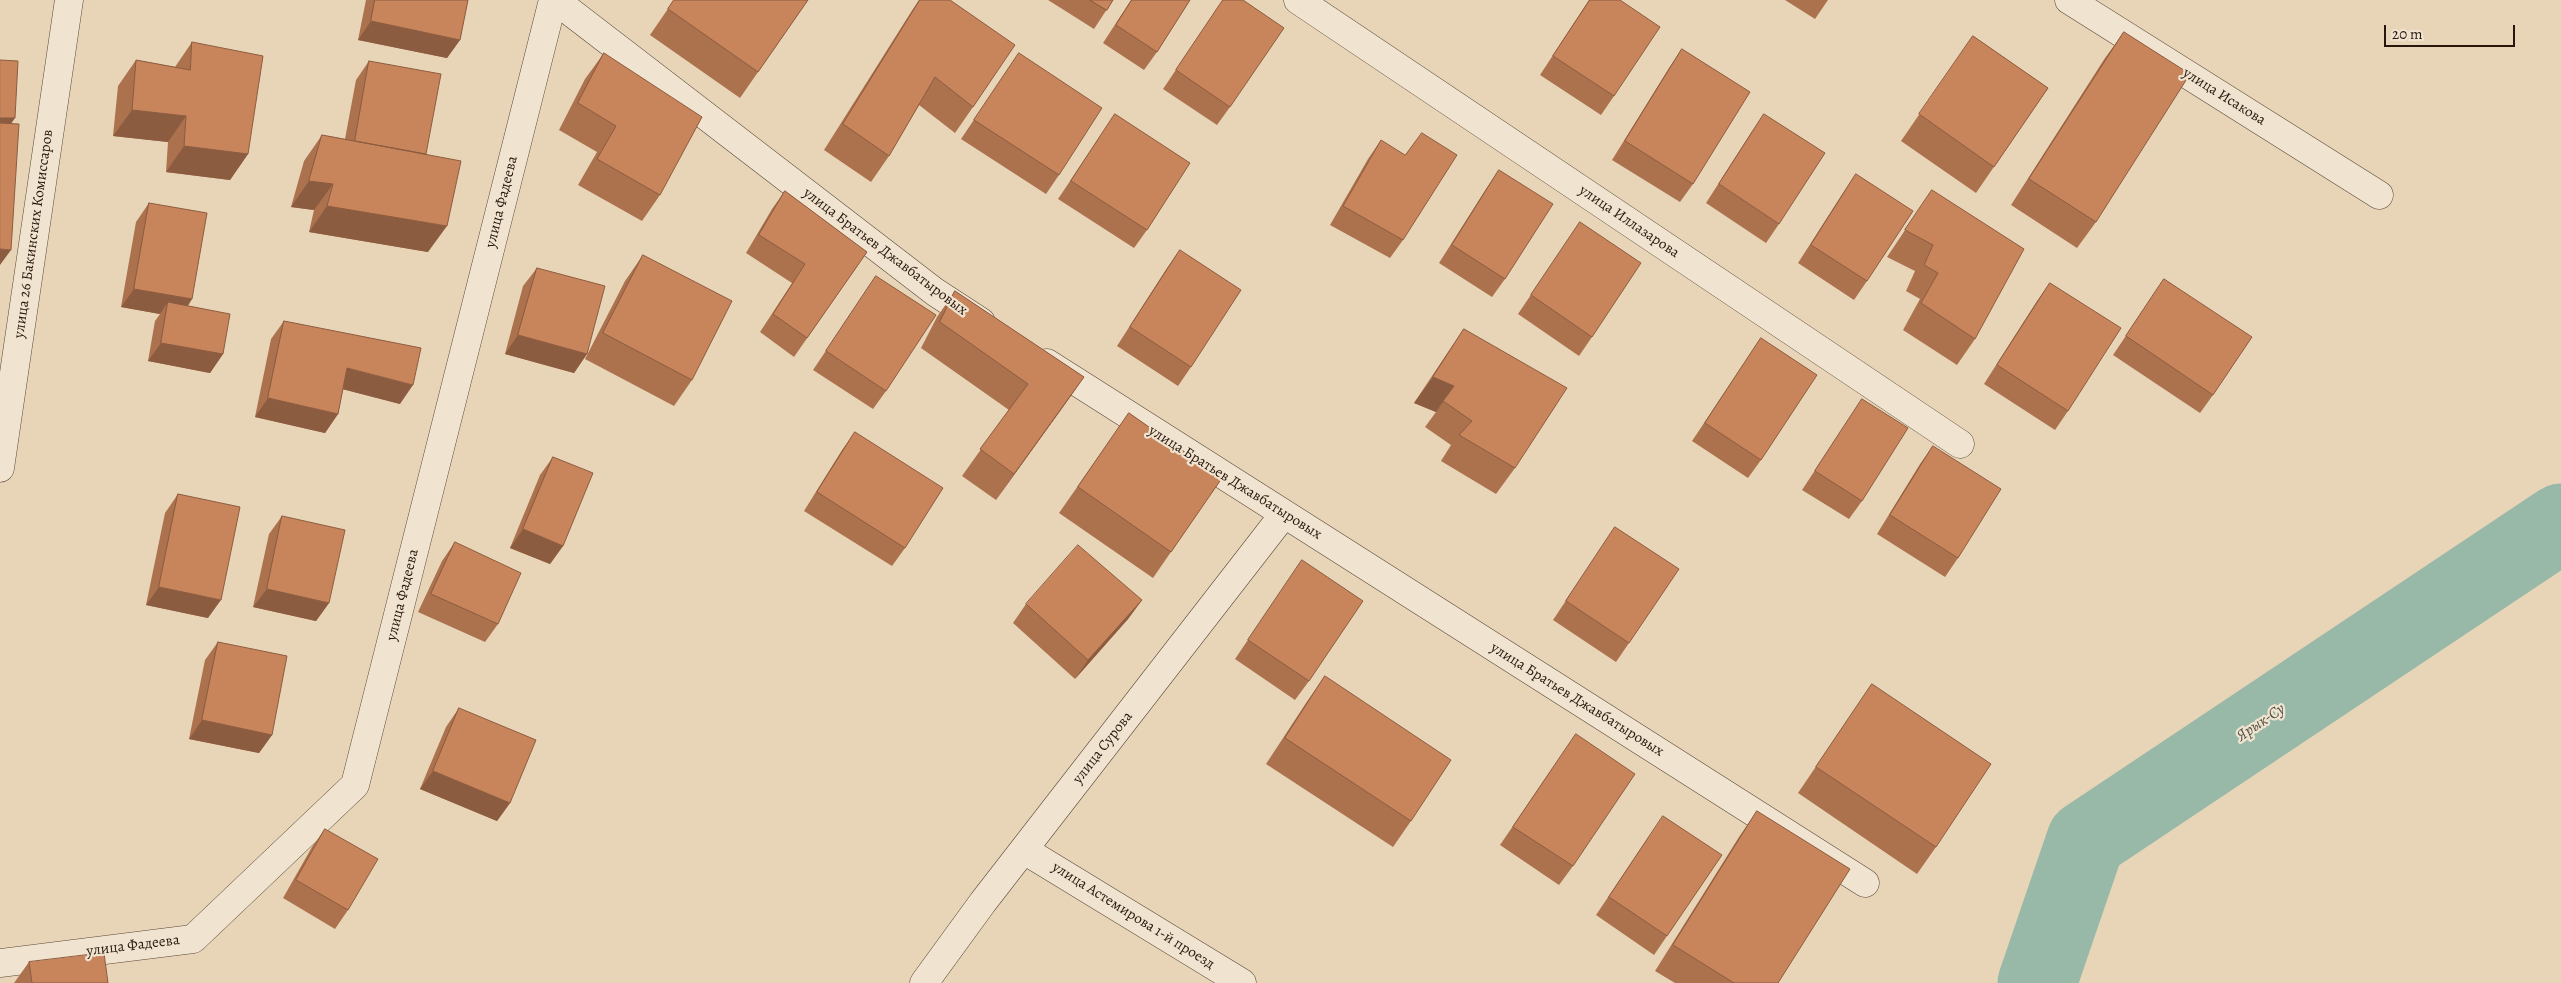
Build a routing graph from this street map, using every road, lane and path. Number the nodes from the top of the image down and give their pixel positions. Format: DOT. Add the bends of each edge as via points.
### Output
graph roads {
  1 [pos="69,0"];
  2 [pos="554,0"];
  3 [pos="1298,0"];
  4 [pos="2069,0"];
  5 [pos="2379,195"];
  6 [pos="1001,335"];
  7 [pos="1026,350"];
  8 [pos="1960,444"];
  9 [pos="0,468"];
  10 [pos="1284,514"];
  11 [pos="1024,850"];
  12 [pos="1865,883"];
  13 [pos="0,963"];
  14 [pos="924,983"];
  15 [pos="1242,983"];
  1 -- 9 [label="street, улица 26 Бакинских Комиссаров"];
  2 -- 6 [label="street, улица Братьев Джавбатыровых" via="934,292"];
  2 -- 13 [label="street, улица Фадеева" via="355,785 193,939"];
  3 -- 8 [label="street, улица Иллазарова"];
  4 -- 5 [label="street, улица Исакова"];
  7 -- 10 [label="street, улица Братьев Джавбатыровых"];
  10 -- 11 [label="street, улица Сурова"];
  10 -- 12 [label="street, улица Братьев Джавбатыровых"];
  11 -- 14 [label="street, улица Сурова"];
  11 -- 15 [label="street, улица Астемирова 1-й проезд"];
}
